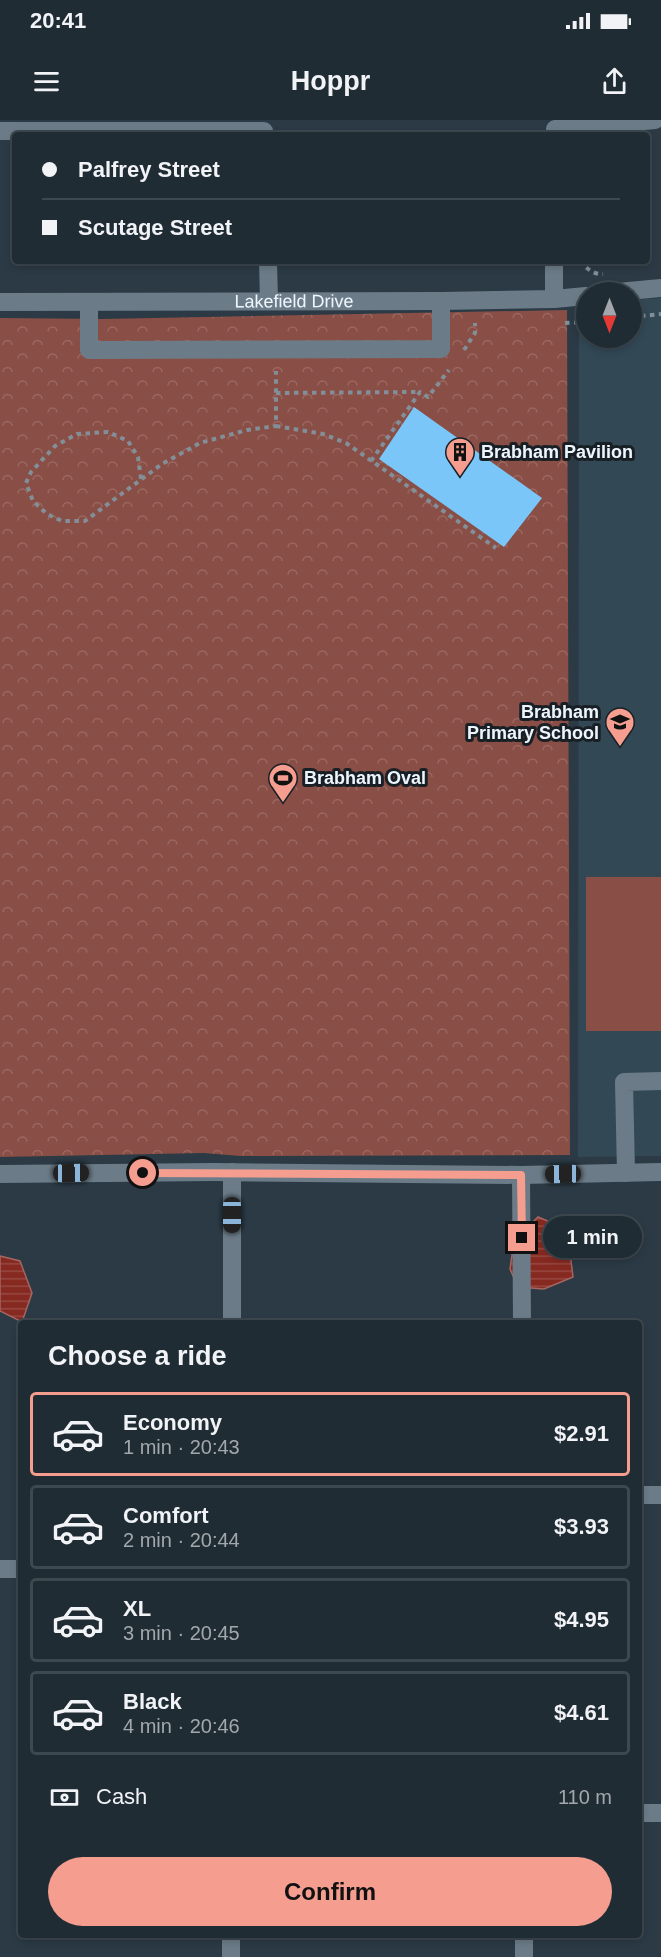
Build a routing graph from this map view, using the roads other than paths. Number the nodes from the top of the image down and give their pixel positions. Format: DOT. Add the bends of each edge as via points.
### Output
graph roads {
  1 [pos="655,120"];
  2 [pos="555,128"];
  3 [pos="264,129"];
  4 [pos="0,131"];
  5 [pos="268,264"];
  6 [pos="554,264"];
  7 [pos="661,288"];
  8 [pos="642,290"];
  9 [pos="576,297"];
  10 [pos="554,299"];
  11 [pos="269,301"];
  12 [pos="441,301"];
  13 [pos="0,302"];
  14 [pos="89,302"];
  15 [pos="661,1081"];
  16 [pos="232,1172"];
  17 [pos="661,1172"];
  18 [pos="626,1173"];
  19 [pos="0,1174"];
  20 [pos="521,1175"];
  21 [pos="232,1320"];
  22 [pos="522,1320"];
  23 [pos="642,1495"];
  24 [pos="661,1495"];
  25 [pos="0,1569"];
  26 [pos="18,1569"];
  27 [pos="642,1813"];
  28 [pos="661,1813"];
  29 [pos="231,1938"];
  30 [pos="524,1938"];
  31 [pos="231,1957"];
  32 [pos="524,1957"];
  1 -- 2 [label="street"];
  3 -- 4 [label="street"];
  5 -- 11 [label="street"];
  6 -- 10 [label="street"];
  7 -- 8 [label="street"];
  9 -- 10 [label="street, Lakefield Drive"];
  10 -- 12 [label="street, Lakefield Drive"];
  11 -- 12 [label="street, Lakefield Drive"];
  11 -- 14 [label="street, Lakefield Drive"];
  12 -- 14 [label="street" via="441,349 89,350"];
  13 -- 14 [label="street, Lakefield Drive"];
  15 -- 18 [label="street" via="624,1082"];
  16 -- 19 [label="street"];
  16 -- 20 [label="street"];
  16 -- 21 [label="street"];
  17 -- 18 [label="street"];
  18 -- 20 [label="street"];
  20 -- 22 [label="street"];
  23 -- 24 [label="street"];
  25 -- 26 [label="street"];
  27 -- 28 [label="street"];
  29 -- 31 [label="street"];
  30 -- 32 [label="street"];
}
